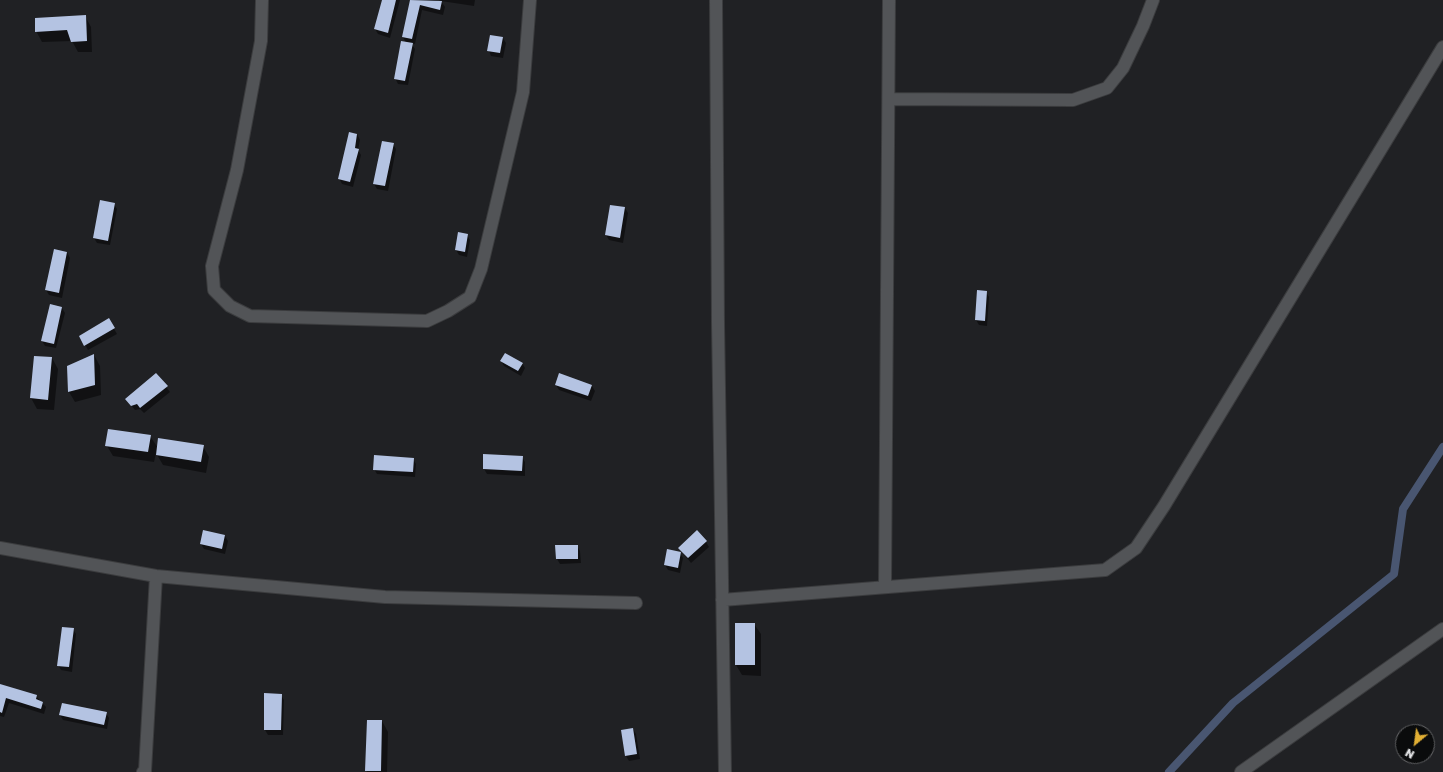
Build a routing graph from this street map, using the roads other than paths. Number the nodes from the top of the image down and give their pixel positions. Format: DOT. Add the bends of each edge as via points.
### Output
graph roads {
  1 [pos="262,0"];
  2 [pos="530,0"];
  3 [pos="716,0"];
  4 [pos="890,0"];
  5 [pos="1153,0"];
  6 [pos="1443,47"];
  7 [pos="889,99"];
  8 [pos="0,548"];
  9 [pos="156,576"];
  10 [pos="885,587"];
  11 [pos="722,600"];
  12 [pos="636,603"];
  13 [pos="1443,630"];
  14 [pos="143,772"];
  15 [pos="725,772"];
  16 [pos="1241,772"];
  1 -- 2 [label="street" via="261,41 237,170 212,266 214,290 230,306 250,316 427,321 470,297 481,269 523,92"];
  3 -- 11 [label="street"];
  4 -- 7 [label="street"];
  5 -- 7 [label="street" via="1123,68 1107,88 1073,100"];
  6 -- 10 [label="street" via="1136,548 1105,570"];
  7 -- 10 [label="street"];
  8 -- 9 [label="street"];
  9 -- 12 [label="street" via="385,597"];
  9 -- 14 [label="street"];
  10 -- 11 [label="street"];
  11 -- 15 [label="street"];
  13 -- 16 [label="street"];
}
